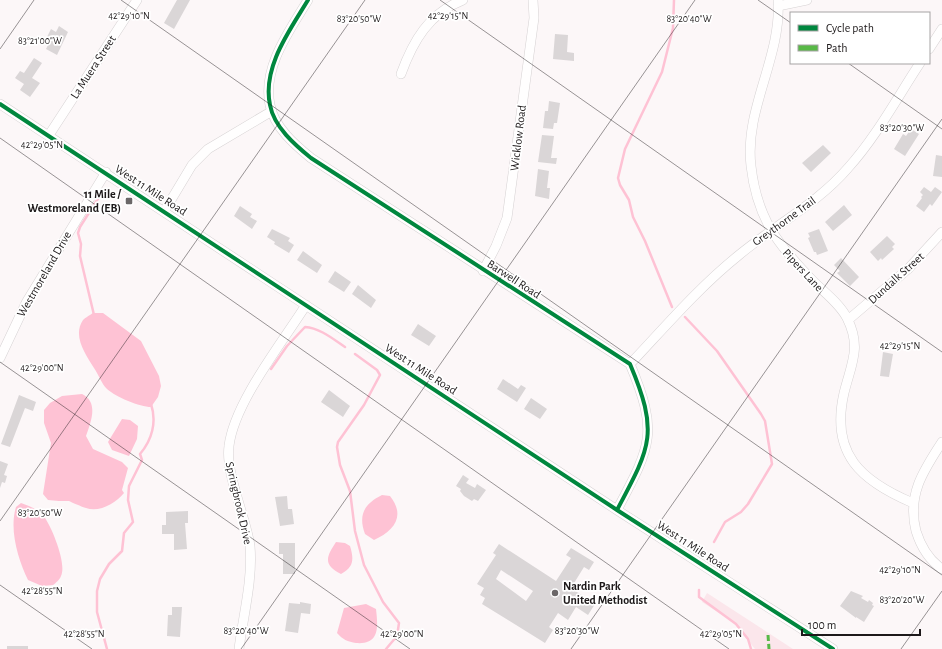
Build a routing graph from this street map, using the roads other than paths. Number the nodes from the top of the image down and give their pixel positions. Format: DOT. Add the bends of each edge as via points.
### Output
graph roads {
  1 [pos="137,0"];
  2 [pos="308,0"];
  3 [pos="462,0"];
  4 [pos="533,0"];
  5 [pos="807,0"];
  6 [pos="778,3"];
  7 [pos="942,29"];
  8 [pos="930,47"];
  9 [pos="919,64"];
  10 [pos="401,74"];
  11 [pos="0,104"];
  12 [pos="272,111"];
  13 [pos="49,135"];
  14 [pos="106,172"];
  15 [pos="164,210"];
  16 [pos="770,232"];
  17 [pos="942,232"];
  18 [pos="483,271"];
  19 [pos="306,305"];
  20 [pos="848,320"];
  21 [pos="0,358"];
  22 [pos="630,364"];
  23 [pos="942,442"];
  24 [pos="913,503"];
  25 [pos="617,510"];
  26 [pos="942,569"];
  27 [pos="239,649"];
  28 [pos="833,649"];
  1 -- 13 [label="street, La Muera Street"];
  2 -- 12 [label="street" via="278,53 273,68 270,86"];
  3 -- 10 [label="street" via="444,8 417,37"];
  4 -- 18 [label="street, Wicklow Road" via="534,18 510,206 498,241"];
  5 -- 6 [label="street"];
  6 -- 16 [label="street, Pipers Lane" via="776,31 750,139 755,190"];
  7 -- 8 [label="street"];
  9 -- 16 [label="street, Greythorne Trail" via="848,169 807,207"];
  11 -- 13 [label="street, West 11 Mile Road"];
  12 -- 15 [label="street" via="208,149 192,165"];
  12 -- 18 [label="street, Barwell Road" via="286,135 311,158"];
  13 -- 14 [label="street, West 11 Mile Road"];
  14 -- 15 [label="street, West 11 Mile Road"];
  14 -- 21 [label="street, Westmoreland Drive" via="27,301"];
  15 -- 19 [label="street, West 11 Mile Road"];
  16 -- 20 [label="street, Pipers Lane"];
  16 -- 22 [label="street, Greythorne Trail" via="712,278"];
  17 -- 20 [label="street, Dundalk Street" via="908,269"];
  18 -- 22 [label="street, Barwell Road"];
  19 -- 25 [label="street, West 11 Mile Road"];
  19 -- 27 [label="street, Springbrook Drive" via="247,396 236,419 228,446 232,475 247,528 250,559"];
  20 -- 24 [label="street, Pipers Lane" via="855,343 841,411 845,447 855,465 873,483"];
  22 -- 25 [label="street" via="645,403 649,430 640,466"];
  23 -- 24 [label="street" via="920,478"];
  24 -- 26 [label="street" via="919,540 934,564"];
  25 -- 28 [label="street, West 11 Mile Road"];
}
